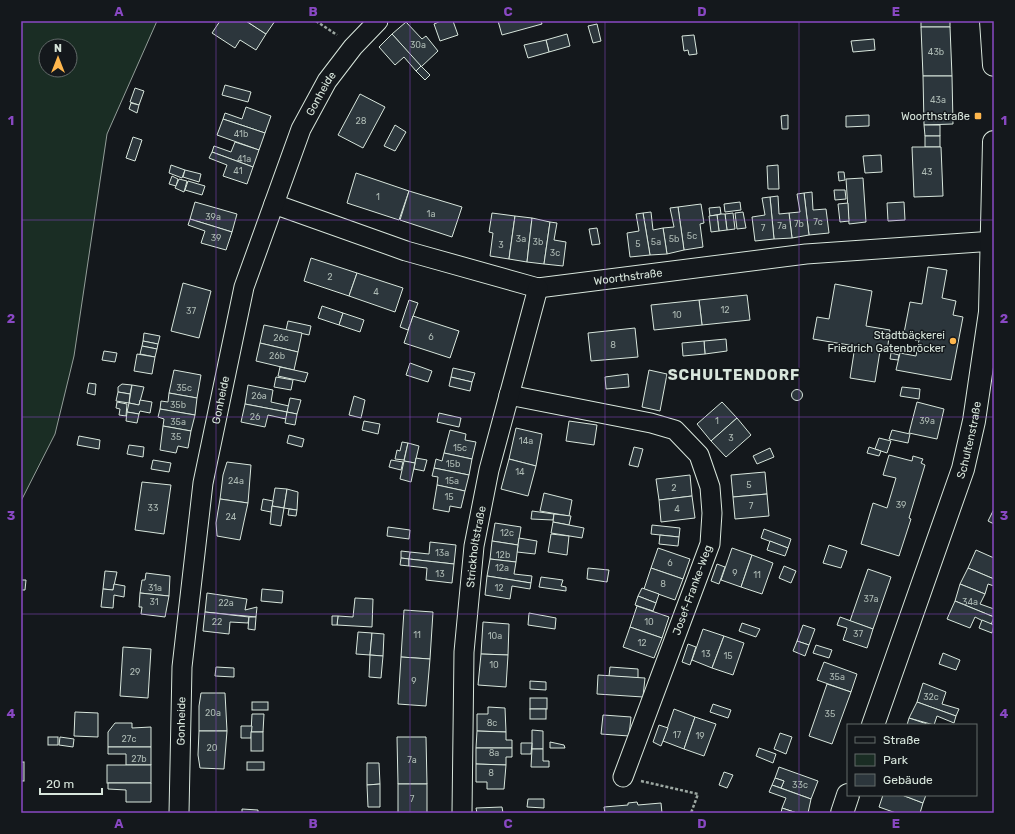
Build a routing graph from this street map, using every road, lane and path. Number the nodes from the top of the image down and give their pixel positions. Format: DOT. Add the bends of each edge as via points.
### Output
graph roads {
  1 [pos="316,21"];
  2 [pos="378,21"];
  3 [pos="991,21"];
  4 [pos="353,47"];
  5 [pos="994,65"];
  6 [pos="994,142"];
  7 [pos="277,196"];
  8 [pos="993,241"];
  9 [pos="538,288"];
  10 [pos="509,395"];
  11 [pos="873,724"];
  12 [pos="623,777"];
  13 [pos="848,796"];
  14 [pos="179,813"];
  15 [pos="462,813"];
  16 [pos="692,813"];
  17 [pos="842,813"];
  1 -- 4 [label="path"];
  2 -- 4 [label="street, Gonheide"];
  3 -- 5 [label="main road"];
  4 -- 7 [label="street, Gonheide" via="327,81 302,129"];
  6 -- 8 [label="main road, Schultenstraße"];
  7 -- 9 [label="street, Woorthstraße" via="406,251"];
  7 -- 14 [label="street, Gonheide" via="244,287 203,483 182,667"];
  8 -- 9 [label="street, Woorthstraße" via="806,254"];
  8 -- 11 [label="main road, Schultenstraße" via="990,312 984,366 968,452"];
  9 -- 10 [label="street, Strickholtstraße"];
  10 -- 12 [label="street, Josef-Franke-Weg" via="675,430 699,455 710,487 710,544"];
  10 -- 15 [label="street, Strickholtstraße" via="489,470 474,546 464,652"];
  12 -- 16 [label="path" via="698,794"];
  13 -- 17 [label="main road"];
}
